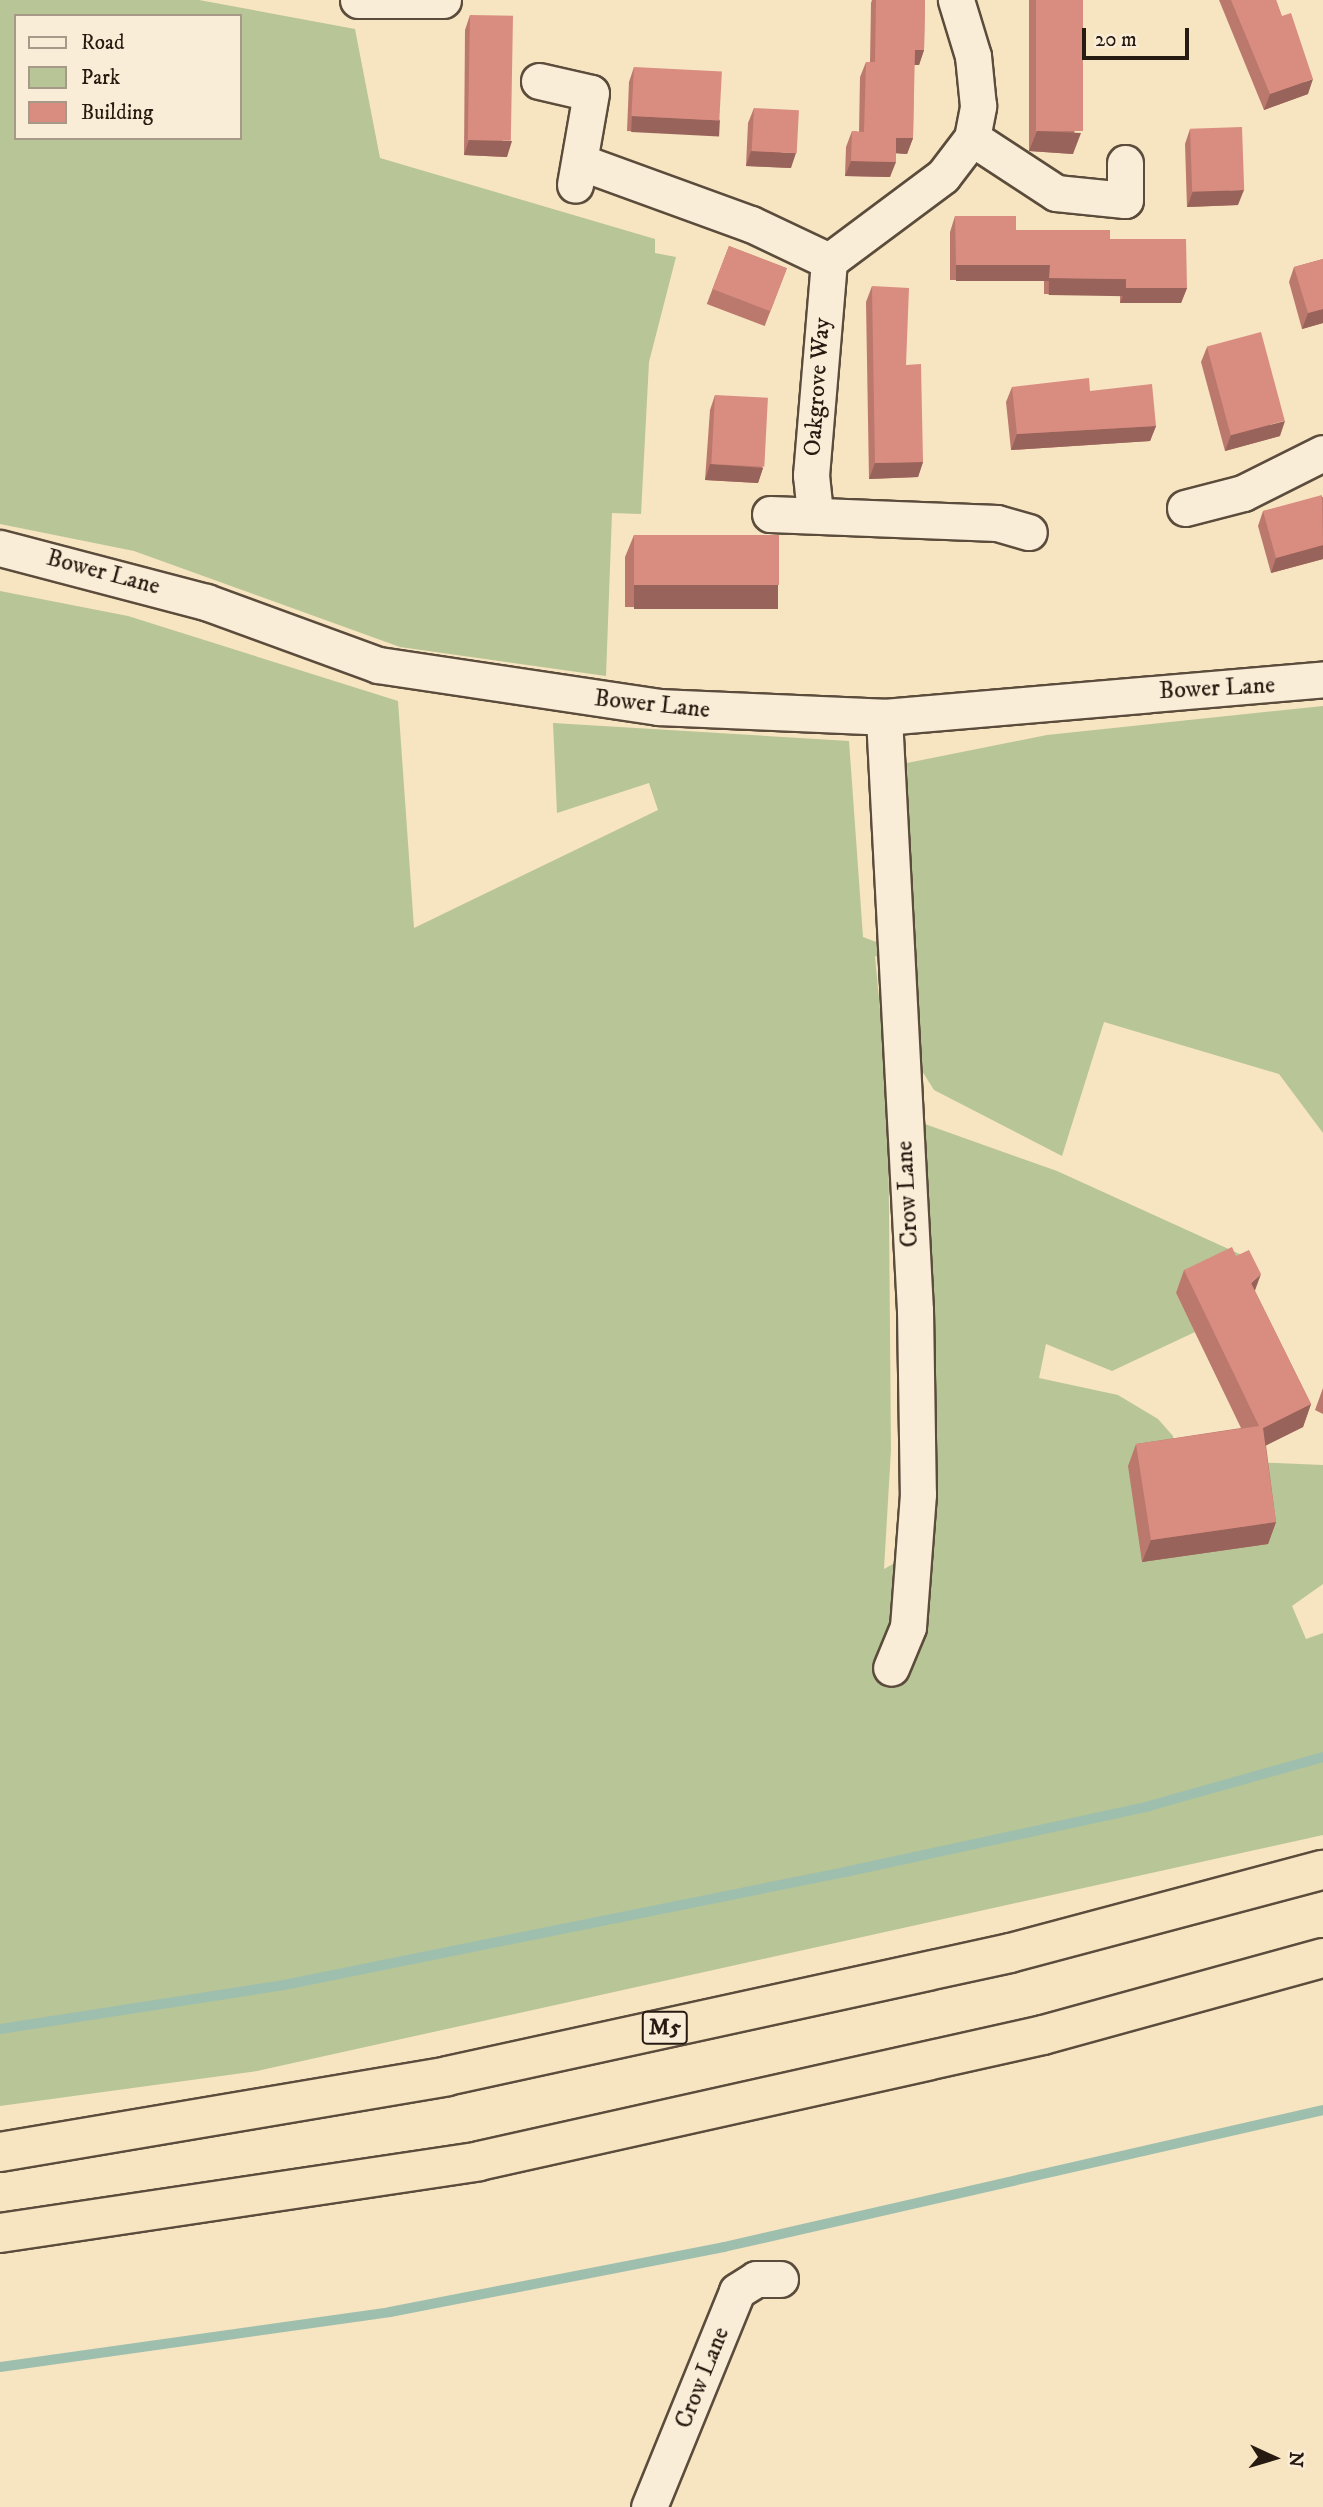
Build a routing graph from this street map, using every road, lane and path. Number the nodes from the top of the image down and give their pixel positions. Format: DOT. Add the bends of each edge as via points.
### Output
graph roads {
  1 [pos="358,0"];
  2 [pos="443,0"];
  3 [pos="956,0"];
  4 [pos="539,81"];
  5 [pos="972,138"];
  6 [pos="1125,163"];
  7 [pos="829,261"];
  8 [pos="1323,453"];
  9 [pos="1185,508"];
  10 [pos="770,514"];
  11 [pos="815,514"];
  12 [pos="1029,532"];
  13 [pos="0,548"];
  14 [pos="1323,679"];
  15 [pos="884,717"];
  16 [pos="891,1668"];
  17 [pos="1323,1870"];
  18 [pos="1323,1958"];
  19 [pos="0,2152"];
  20 [pos="0,2233"];
  21 [pos="780,2279"];
  22 [pos="649,2507"];
  1 -- 2 [label="street"];
  3 -- 5 [label="street" via="973,56 978,106"];
  4 -- 7 [label="street" via="591,93 583,163 575,185 619,198 646,183"];
  5 -- 6 [label="street" via="1056,193 1140,199"];
  5 -- 7 [label="street" via="943,176"];
  7 -- 11 [label="street, Oakgrove Way" via="811,475"];
  8 -- 9 [label="street" via="1243,493"];
  10 -- 11 [label="street"];
  11 -- 12 [label="street" via="997,523"];
  13 -- 15 [label="street, Bower Lane" via="116,574 310,644 430,677 658,707"];
  14 -- 15 [label="street, Bower Lane"];
  15 -- 16 [label="street, Crow Lane" via="918,1494 908,1627"];
  17 -- 19 [label="highway, M5" via="1010,1953 460,2073"];
  18 -- 20 [label="highway" via="1043,2035 479,2161"];
  21 -- 22 [label="street, Crow Lane" via="756,2279 737,2291"];
}
